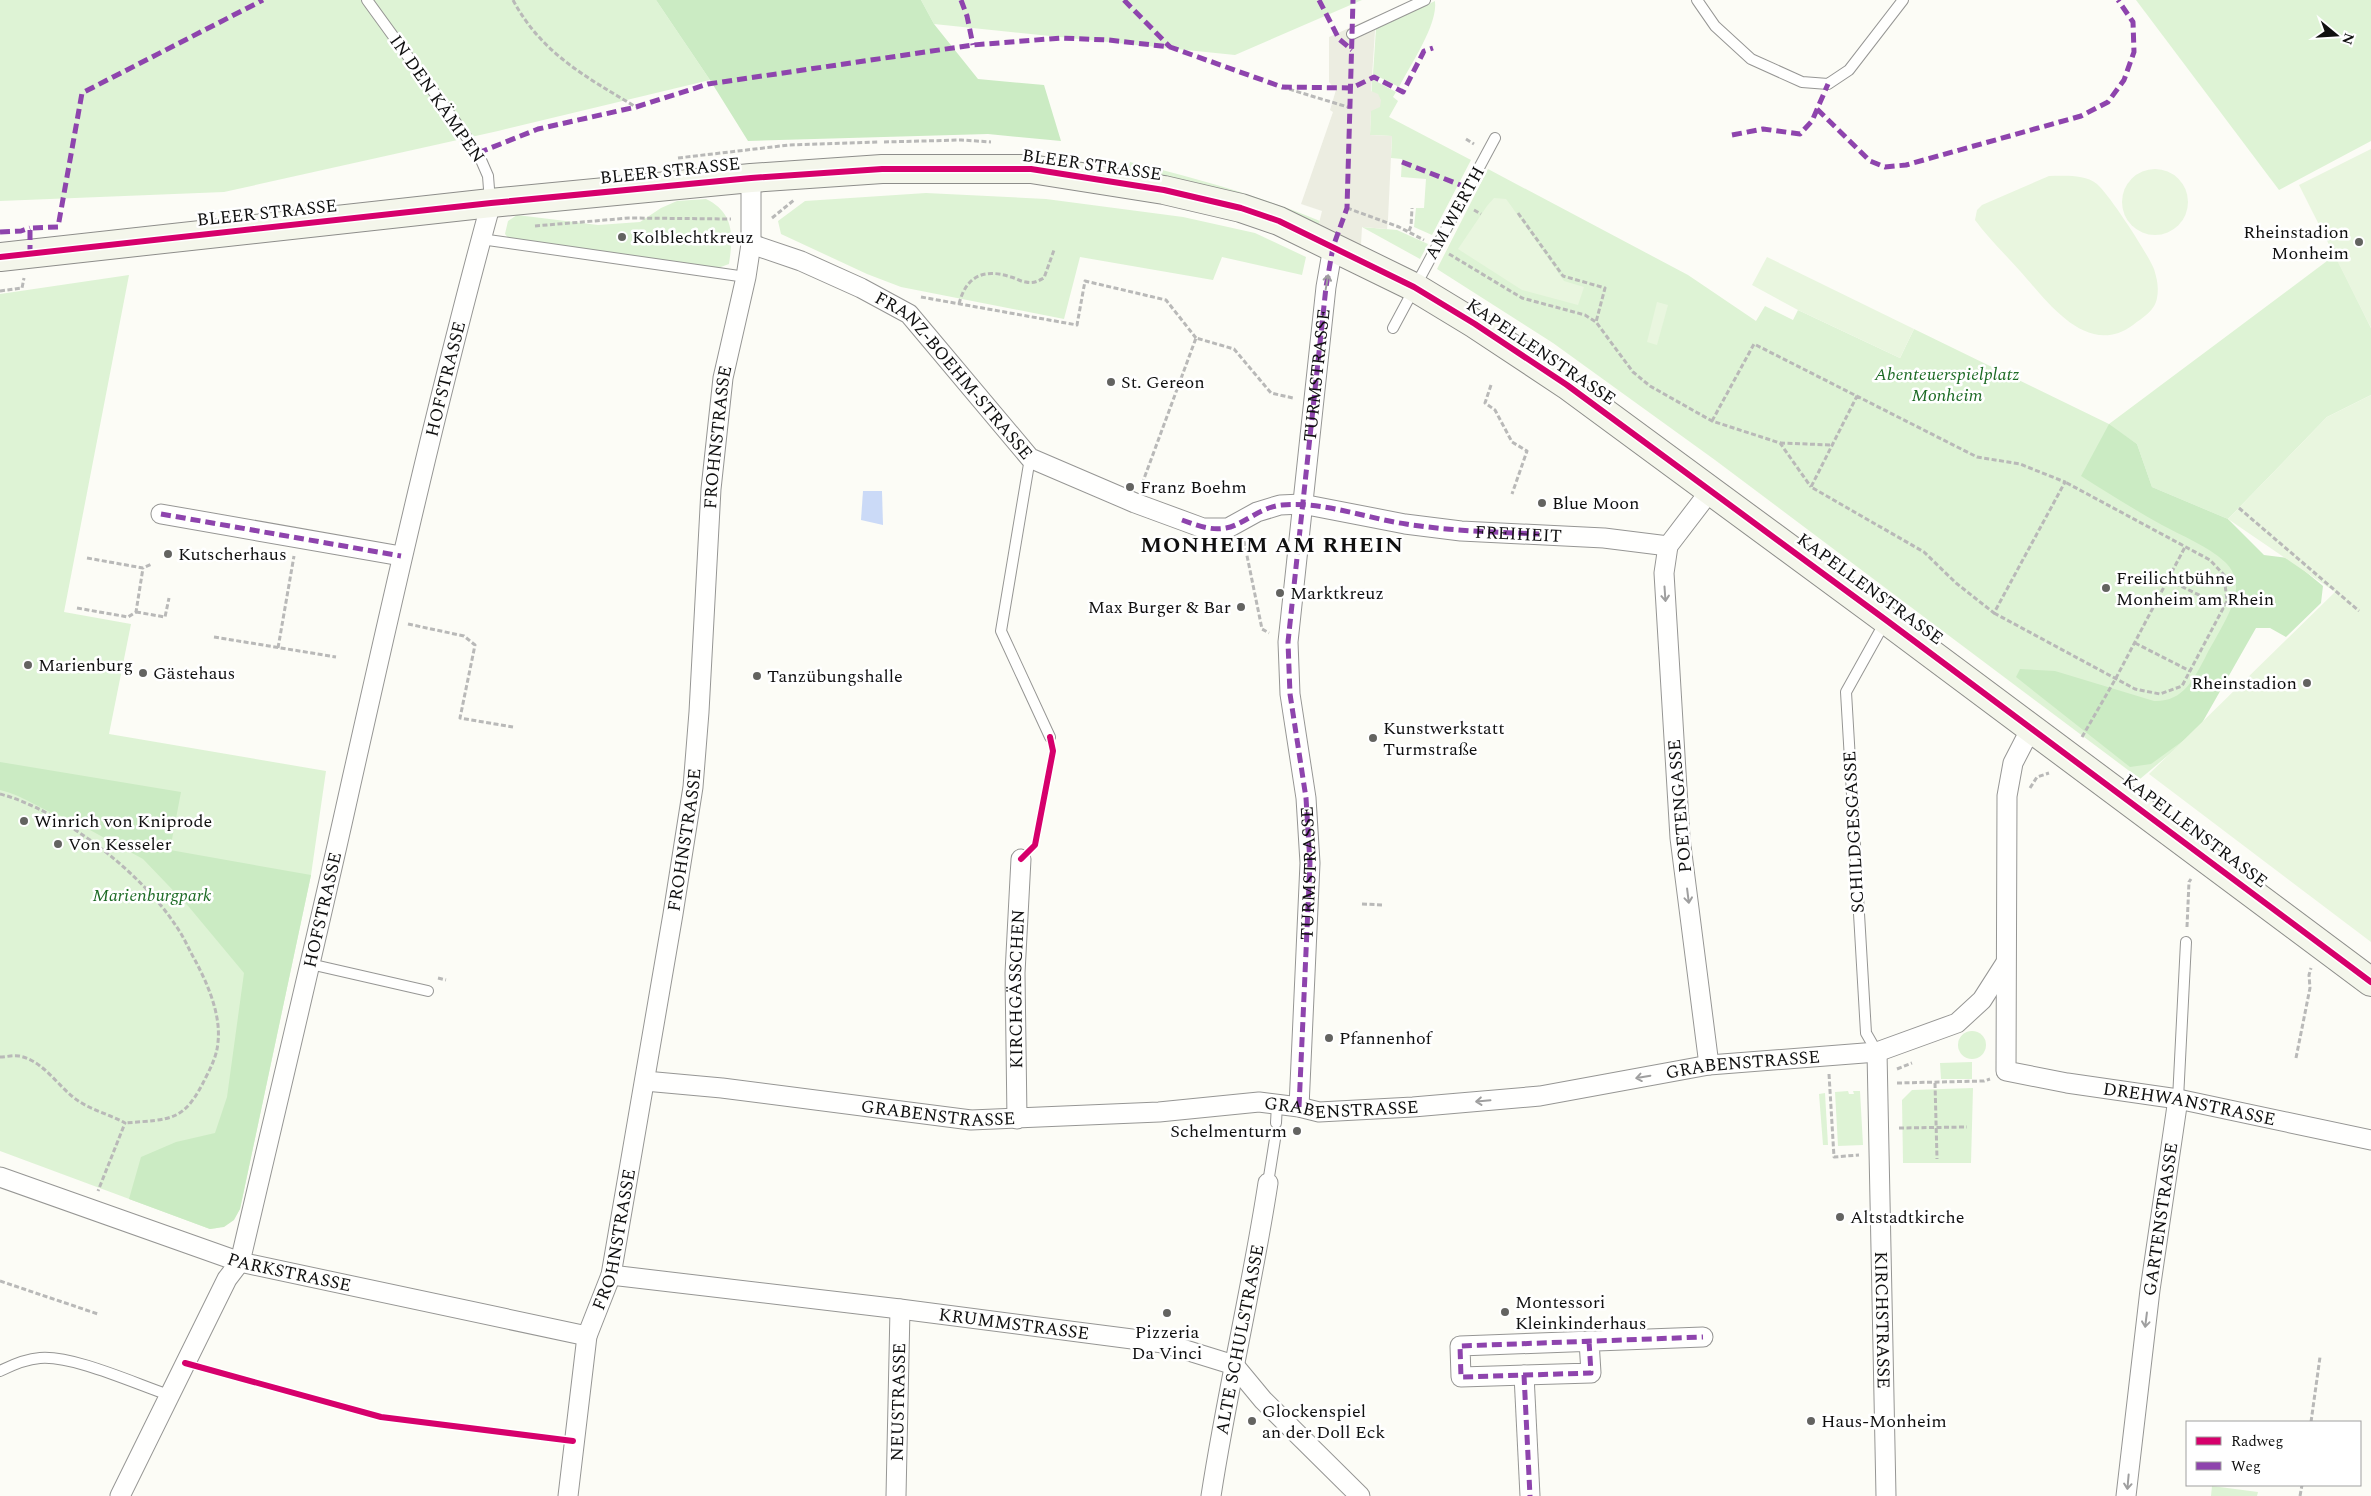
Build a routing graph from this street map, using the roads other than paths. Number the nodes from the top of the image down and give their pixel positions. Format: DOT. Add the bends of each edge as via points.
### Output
graph roads {
  1 [pos="367,0"];
  2 [pos="1425,0"];
  3 [pos="1697,0"];
  4 [pos="1904,0"];
  5 [pos="1352,34"];
  6 [pos="1495,138"];
  7 [pos="751,178"];
  8 [pos="491,204"];
  9 [pos="481,238"];
  10 [pos="751,244"];
  11 [pos="1334,247"];
  12 [pos="0,257"];
  13 [pos="746,277"];
  14 [pos="1414,287"];
  15 [pos="1393,328"];
  16 [pos="1030,458"];
  17 [pos="1710,491"];
  18 [pos="1302,504"];
  19 [pos="161,514"];
  20 [pos="1668,546"];
  21 [pos="401,556"];
  22 [pos="1886,620"];
  23 [pos="2031,728"];
  24 [pos="1050,737"];
  25 [pos="1021,859"];
  26 [pos="2186,942"];
  27 [pos="310,964"];
  28 [pos="2005,964"];
  29 [pos="2371,982"];
  30 [pos="428,991"];
  31 [pos="1877,1052"];
  32 [pos="1708,1065"];
  33 [pos="644,1081"];
  34 [pos="2178,1099"];
  35 [pos="1277,1104"];
  36 [pos="1299,1107"];
  37 [pos="1017,1119"];
  38 [pos="1276,1123"];
  39 [pos="1275,1139"];
  40 [pos="2371,1140"];
  41 [pos="0,1177"];
  42 [pos="1268,1183"];
  43 [pos="240,1262"];
  44 [pos="611,1275"];
  45 [pos="900,1309"];
  46 [pos="587,1336"];
  47 [pos="1703,1336"];
  48 [pos="1589,1341"];
  49 [pos="1234,1365"];
  50 [pos="0,1371"];
  51 [pos="1524,1375"];
  52 [pos="169,1395"];
  53 [pos="120,1496"];
  54 [pos="568,1496"];
  55 [pos="896,1496"];
  56 [pos="1211,1496"];
  57 [pos="1360,1496"];
  58 [pos="1530,1496"];
  59 [pos="1886,1496"];
  60 [pos="2126,1496"];
  1 -- 8 [label="lane, IN DEN KÄMPEN" via="478,152 488,176"];
  2 -- 5 [label="lane"];
  3 -- 4 [label="lane" via="1715,26 1751,59 1802,82 1828,84 1849,70"];
  6 -- 14 [label="lane, AM WERTH"];
  7 -- 8 [label="street, BLEER STRASSE"];
  7 -- 10 [label="street, FROHNSTRASSE"];
  7 -- 11 [label="street, BLEER STRASSE" via="882,169 1032,169 1164,190 1241,208"];
  8 -- 9 [label="street, HOFSTRASSE"];
  8 -- 12 [label="street, BLEER STRASSE"];
  9 -- 13 [label="lane"];
  9 -- 21 [label="street, HOFSTRASSE"];
  10 -- 13 [label="street, FROHNSTRASSE"];
  10 -- 16 [label="street, FRANZ-BOEHM-STRASSE" via="801,260 909,314"];
  11 -- 14 [label="street, KAPELLENSTRASSE"];
  18 -- 11 [label="street, TURMSTRASSE, one-way" via="1326,287"];
  13 -- 33 [label="street, FROHNSTRASSE" via="723,378 711,489 693,787"];
  14 -- 15 [label="lane, AM WERTH"];
  14 -- 17 [label="street, KAPELLENSTRASSE" via="1567,385"];
  16 -- 18 [label="street, FRANZ-BOEHM-STRASSE" via="1203,528 1228,528 1258,512 1280,505"];
  16 -- 24 [label="lane" via="1001,630"];
  17 -- 20 [label="street"];
  17 -- 22 [label="street, KAPELLENSTRASSE"];
  18 -- 20 [label="street, FREIHEIT" via="1461,531 1538,534"];
  18 -- 36 [label="street, TURMSTRASSE" via="1288,642 1290,694 1306,798 1310,863"];
  19 -- 21 [label="street"];
  20 -- 32 [label="street, POETENGASSE, one-way" via="1664,573 1680,838"];
  21 -- 27 [label="street, HOFSTRASSE"];
  22 -- 23 [label="street, KAPELLENSTRASSE"];
  22 -- 31 [label="lane, SCHILDGESGASSE" via="1846,692 1866,1033"];
  23 -- 28 [label="street" via="2013,763 2007,796"];
  23 -- 29 [label="street, KAPELLENSTRASSE"];
  25 -- 37 [label="street, KIRCHGÄSSCHEN" via="1015,973"];
  26 -- 34 [label="lane, GARTENSTRASSE"];
  27 -- 30 [label="lane"];
  27 -- 43 [label="street, HOFSTRASSE"];
  28 -- 31 [label="street, GRABENSTRASSE" via="1982,1000 1957,1022"];
  28 -- 34 [label="street, DREHWANSTRASSE" via="2006,1071"];
  31 -- 32 [label="street, GRABENSTRASSE"];
  31 -- 59 [label="street, KIRCHSTRASSE"];
  32 -- 36 [label="street, GRABENSTRASSE, one-way" via="1540,1096 1319,1112"];
  33 -- 37 [label="street, GRABENSTRASSE" via="971,1120"];
  33 -- 44 [label="street, FROHNSTRASSE"];
  34 -- 40 [label="street, DREHWANSTRASSE"];
  34 -- 60 [label="street, GARTENSTRASSE, one-way" via="2150,1290"];
  35 -- 36 [label="street, GRABENSTRASSE"];
  35 -- 37 [label="street, GRABENSTRASSE" via="1259,1102 1159,1112"];
  35 -- 38 [label="lane"];
  39 -- 42 [label="lane"];
  41 -- 43 [label="street, PARKSTRASSE"];
  42 -- 49 [label="street, ALTE SCHULSTRASSE" via="1250,1297"];
  43 -- 46 [label="street, PARKSTRASSE"];
  43 -- 52 [label="street" via="227,1279"];
  44 -- 45 [label="street, KRUMMSTRASSE"];
  44 -- 46 [label="street, FROHNSTRASSE"];
  45 -- 49 [label="street, KRUMMSTRASSE" via="1163,1344"];
  45 -- 55 [label="street, NEUSTRASSE"];
  46 -- 54 [label="street, FROHNSTRASSE"];
  47 -- 48 [label="street"];
  48 -- 51 [label="street" via="1590,1373"];
  48 -- 51 [label="street" via="1460,1346 1461,1377"];
  49 -- 56 [label="street, ALTE SCHULSTRASSE"];
  49 -- 57 [label="street" via="1263,1400"];
  50 -- 52 [label="lane" via="39,1358 61,1358"];
  51 -- 58 [label="street"];
  52 -- 53 [label="street"];
}
